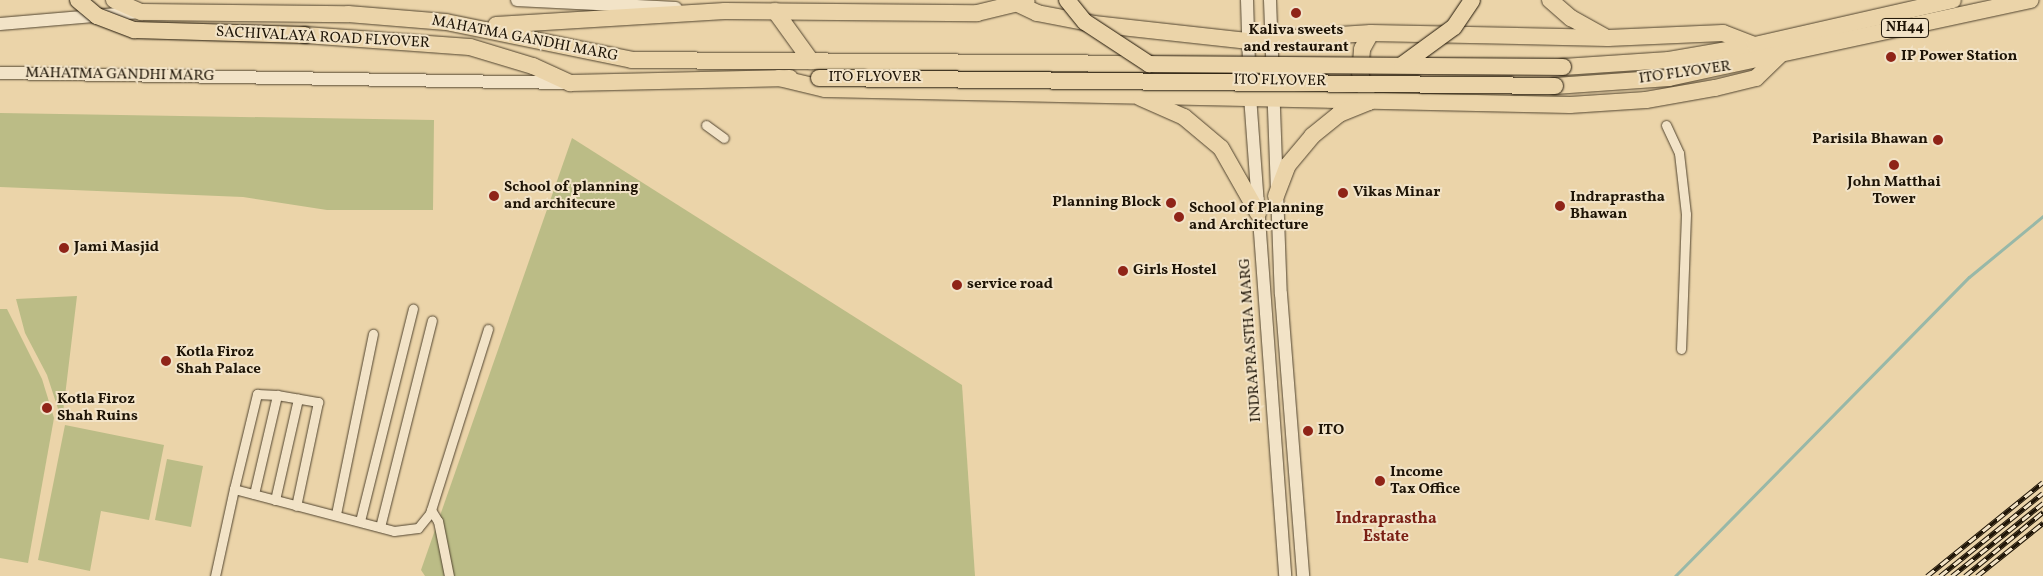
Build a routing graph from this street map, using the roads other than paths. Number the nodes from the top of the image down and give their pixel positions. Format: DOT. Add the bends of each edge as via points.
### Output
graph roads {
  1 [pos="78,0"];
  2 [pos="114,0"];
  3 [pos="517,0"];
  4 [pos="1067,0"];
  5 [pos="1248,0"];
  6 [pos="1270,0"];
  7 [pos="1472,0"];
  8 [pos="1550,0"];
  9 [pos="1953,0"];
  10 [pos="2031,0"];
  11 [pos="1023,2"];
  12 [pos="725,11"];
  13 [pos="775,11"];
  14 [pos="140,12"];
  15 [pos="0,24"];
  16 [pos="472,26"];
  17 [pos="1371,33"];
  18 [pos="1608,38"];
  19 [pos="1271,40"];
  20 [pos="1247,41"];
  21 [pos="1756,45"];
  22 [pos="1779,56"];
  23 [pos="816,61"];
  24 [pos="1149,64"];
  25 [pos="1402,65"];
  26 [pos="0,73"];
  27 [pos="779,78"];
  28 [pos="570,82"];
  29 [pos="1135,95"];
  30 [pos="1250,96"];
  31 [pos="1271,98"];
  32 [pos="1369,102"];
  33 [pos="706,125"];
  34 [pos="1666,125"];
  35 [pos="724,138"];
  36 [pos="1276,196"];
  37 [pos="1258,213"];
  38 [pos="413,308"];
  39 [pos="432,320"];
  40 [pos="488,329"];
  41 [pos="373,334"];
  42 [pos="1681,349"];
  43 [pos="277,395"];
  44 [pos="298,399"];
  45 [pos="234,490"];
  46 [pos="254,494"];
  47 [pos="275,500"];
  48 [pos="296,506"];
  49 [pos="431,510"];
  50 [pos="336,514"];
  51 [pos="360,521"];
  52 [pos="380,527"];
  53 [pos="215,576"];
  54 [pos="450,576"];
  55 [pos="1285,576"];
  56 [pos="1303,576"];
  1 -- 28 [label="highway, SACHIVALAYA ROAD FLYOVER, bridge" via="97,16 134,30 389,39 470,47"];
  2 -- 14 [label="highway"];
  3 -- 12 [label="main road"];
  4 -- 24 [label="highway, bridge" via="1084,22"];
  5 -- 20 [label="main road, INDRAPRASTHA MARG"];
  6 -- 19 [label="main road"];
  7 -- 25 [label="highway, bridge" via="1454,27"];
  8 -- 18 [label="highway" via="1571,18"];
  9 -- 21 [label="highway, NH44"];
  10 -- 22 [label="highway, NH44"];
  11 -- 13 [label="highway" via="976,13"];
  11 -- 20 [label="highway" via="1037,13 1094,24"];
  12 -- 13 [label="highway"];
  12 -- 16 [label="highway" via="589,23"];
  13 -- 23 [label="highway"];
  14 -- 15 [label="main road, MAHATMA GANDHI MARG"];
  14 -- 16 [label="highway, MAHATMA GANDHI MARG" via="348,14"];
  16 -- 23 [label="highway, MAHATMA GANDHI MARG" via="632,60"];
  17 -- 18 [label="highway"];
  17 -- 19 [label="highway"];
  17 -- 32 [label="highway" via="1362,49 1360,73"];
  18 -- 21 [label="highway" via="1723,34"];
  19 -- 20 [label="highway"];
  19 -- 31 [label="main road"];
  20 -- 30 [label="main road, INDRAPRASTHA MARG"];
  21 -- 25 [label="highway, ITO FLYOVER / NH44, bridge" via="1668,60 1564,67"];
  22 -- 27 [label="highway, ITO FLYOVER / NH44, bridge" via="1668,78 1555,86"];
  22 -- 32 [label="highway" via="1756,78 1646,100 1570,105"];
  23 -- 24 [label="highway, ITO FLYOVER"];
  24 -- 25 [label="highway, ITO FLYOVER, bridge"];
  26 -- 28 [label="main road, MAHATMA GANDHI MARG"];
  27 -- 28 [label="highway, MAHATMA GANDHI MARG"];
  27 -- 29 [label="highway" via="825,89"];
  29 -- 30 [label="highway"];
  29 -- 37 [label="highway" via="1184,117 1221,148"];
  30 -- 31 [label="highway"];
  30 -- 37 [label="main road, INDRAPRASTHA MARG"];
  31 -- 32 [label="highway"];
  31 -- 36 [label="main road"];
  32 -- 36 [label="highway" via="1339,114 1312,136 1288,165"];
  33 -- 35 [label="street"];
  34 -- 42 [label="street" via="1679,153 1686,214"];
  36 -- 56 [label="main road"];
  37 -- 55 [label="main road, INDRAPRASTHA MARG"];
  38 -- 51 [label="street"];
  39 -- 52 [label="street"];
  40 -- 49 [label="street"];
  41 -- 50 [label="street"];
  43 -- 44 [label="street"];
  43 -- 45 [label="street" via="257,394"];
  43 -- 46 [label="street"];
  44 -- 47 [label="street"];
  44 -- 48 [label="street" via="321,407"];
  45 -- 46 [label="street"];
  45 -- 53 [label="street"];
  46 -- 47 [label="street"];
  47 -- 48 [label="street"];
  48 -- 50 [label="street"];
  49 -- 52 [label="street" via="418,528 394,531"];
  49 -- 54 [label="street" via="438,521"];
  50 -- 51 [label="street"];
  51 -- 52 [label="street"];
}
